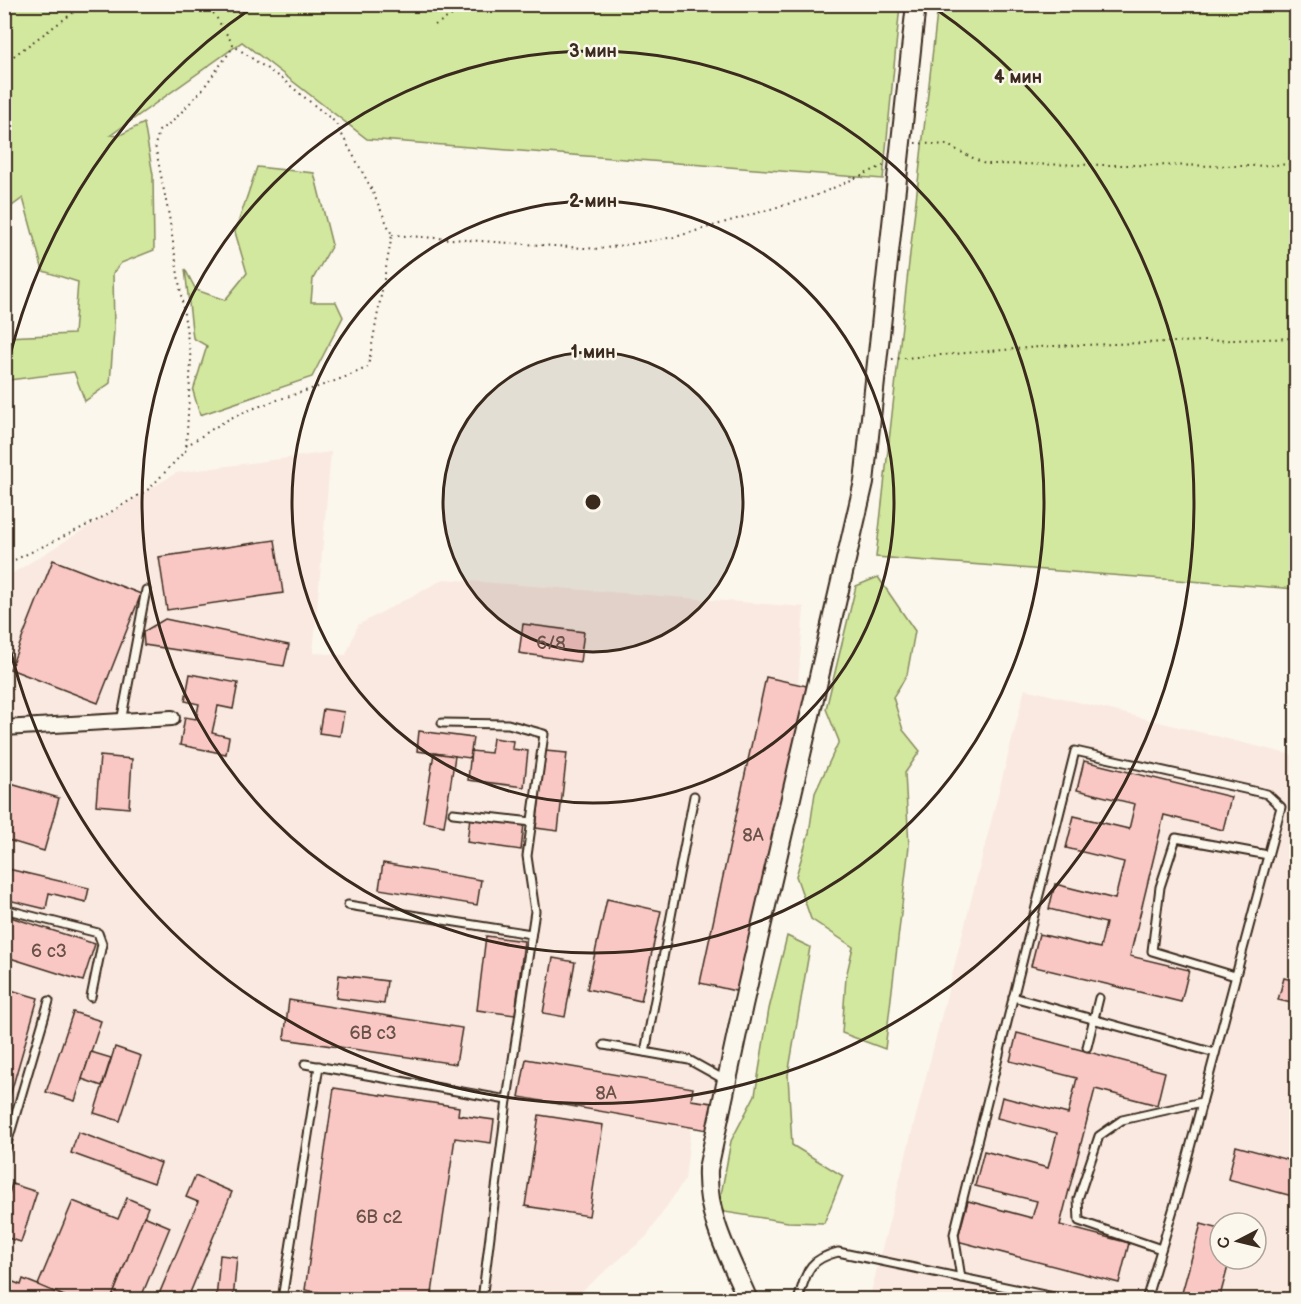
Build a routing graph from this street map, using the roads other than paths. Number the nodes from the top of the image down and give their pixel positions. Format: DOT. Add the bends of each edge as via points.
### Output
graph roads {
  1 [pos="916,4"];
  2 [pos="146,591"];
  3 [pos="172,718"];
  4 [pos="121,722"];
  5 [pos="442,723"];
  6 [pos="4,728"];
  7 [pos="694,796"];
  8 [pos="453,813"];
  9 [pos="532,822"];
  10 [pos="1268,855"];
  11 [pos="348,905"];
  12 [pos="4,909"];
  13 [pos="531,934"];
  14 [pos="1235,976"];
  15 [pos="91,997"];
  16 [pos="1013,997"];
  17 [pos="1099,998"];
  18 [pos="49,1001"];
  19 [pos="1094,1020"];
  20 [pos="604,1045"];
  21 [pos="1087,1047"];
  22 [pos="645,1052"];
  23 [pos="1215,1053"];
  24 [pos="305,1064"];
  25 [pos="319,1066"];
  26 [pos="728,1081"];
  27 [pos="507,1100"];
  28 [pos="1202,1102"];
  29 [pos="4,1154"];
  30 [pos="1161,1249"];
  31 [pos="961,1278"];
  32 [pos="282,1299"];
  33 [pos="482,1299"];
  34 [pos="748,1299"];
  35 [pos="798,1299"];
  36 [pos="1068,1299"];
  37 [pos="1146,1299"];
  1 -- 26 [label="street" via="864,482"];
  2 -- 4 [label="lane"];
  3 -- 4 [label="street"];
  4 -- 6 [label="street"];
  5 -- 9 [label="lane" via="508,724 544,734"];
  7 -- 22 [label="lane"];
  8 -- 9 [label="lane"];
  9 -- 13 [label="lane" via="527,856 535,911"];
  10 -- 14 [label="lane"];
  10 -- 14 [label="lane" via="1176,838 1161,887 1152,951"];
  10 -- 16 [label="lane" via="1281,807 1267,794 1075,751"];
  11 -- 13 [label="lane"];
  12 -- 15 [label="lane" via="98,933 102,944"];
  13 -- 27 [label="lane"];
  14 -- 23 [label="lane"];
  16 -- 19 [label="lane"];
  16 -- 31 [label="lane" via="954,1234"];
  17 -- 19 [label="lane"];
  18 -- 29 [label="lane"];
  19 -- 21 [label="lane"];
  19 -- 23 [label="lane"];
  20 -- 22 [label="lane"];
  22 -- 26 [label="lane" via="689,1060"];
  23 -- 28 [label="lane"];
  24 -- 25 [label="lane"];
  25 -- 27 [label="lane"];
  25 -- 32 [label="lane"];
  26 -- 34 [label="street" via="708,1169 707,1192 712,1218"];
  27 -- 33 [label="lane"];
  28 -- 30 [label="lane"];
  28 -- 30 [label="lane" via="1122,1120 1099,1136 1078,1199 1078,1221"];
  30 -- 37 [label="lane"];
  31 -- 35 [label="lane" via="838,1252 809,1266"];
  31 -- 36 [label="lane"];
}
